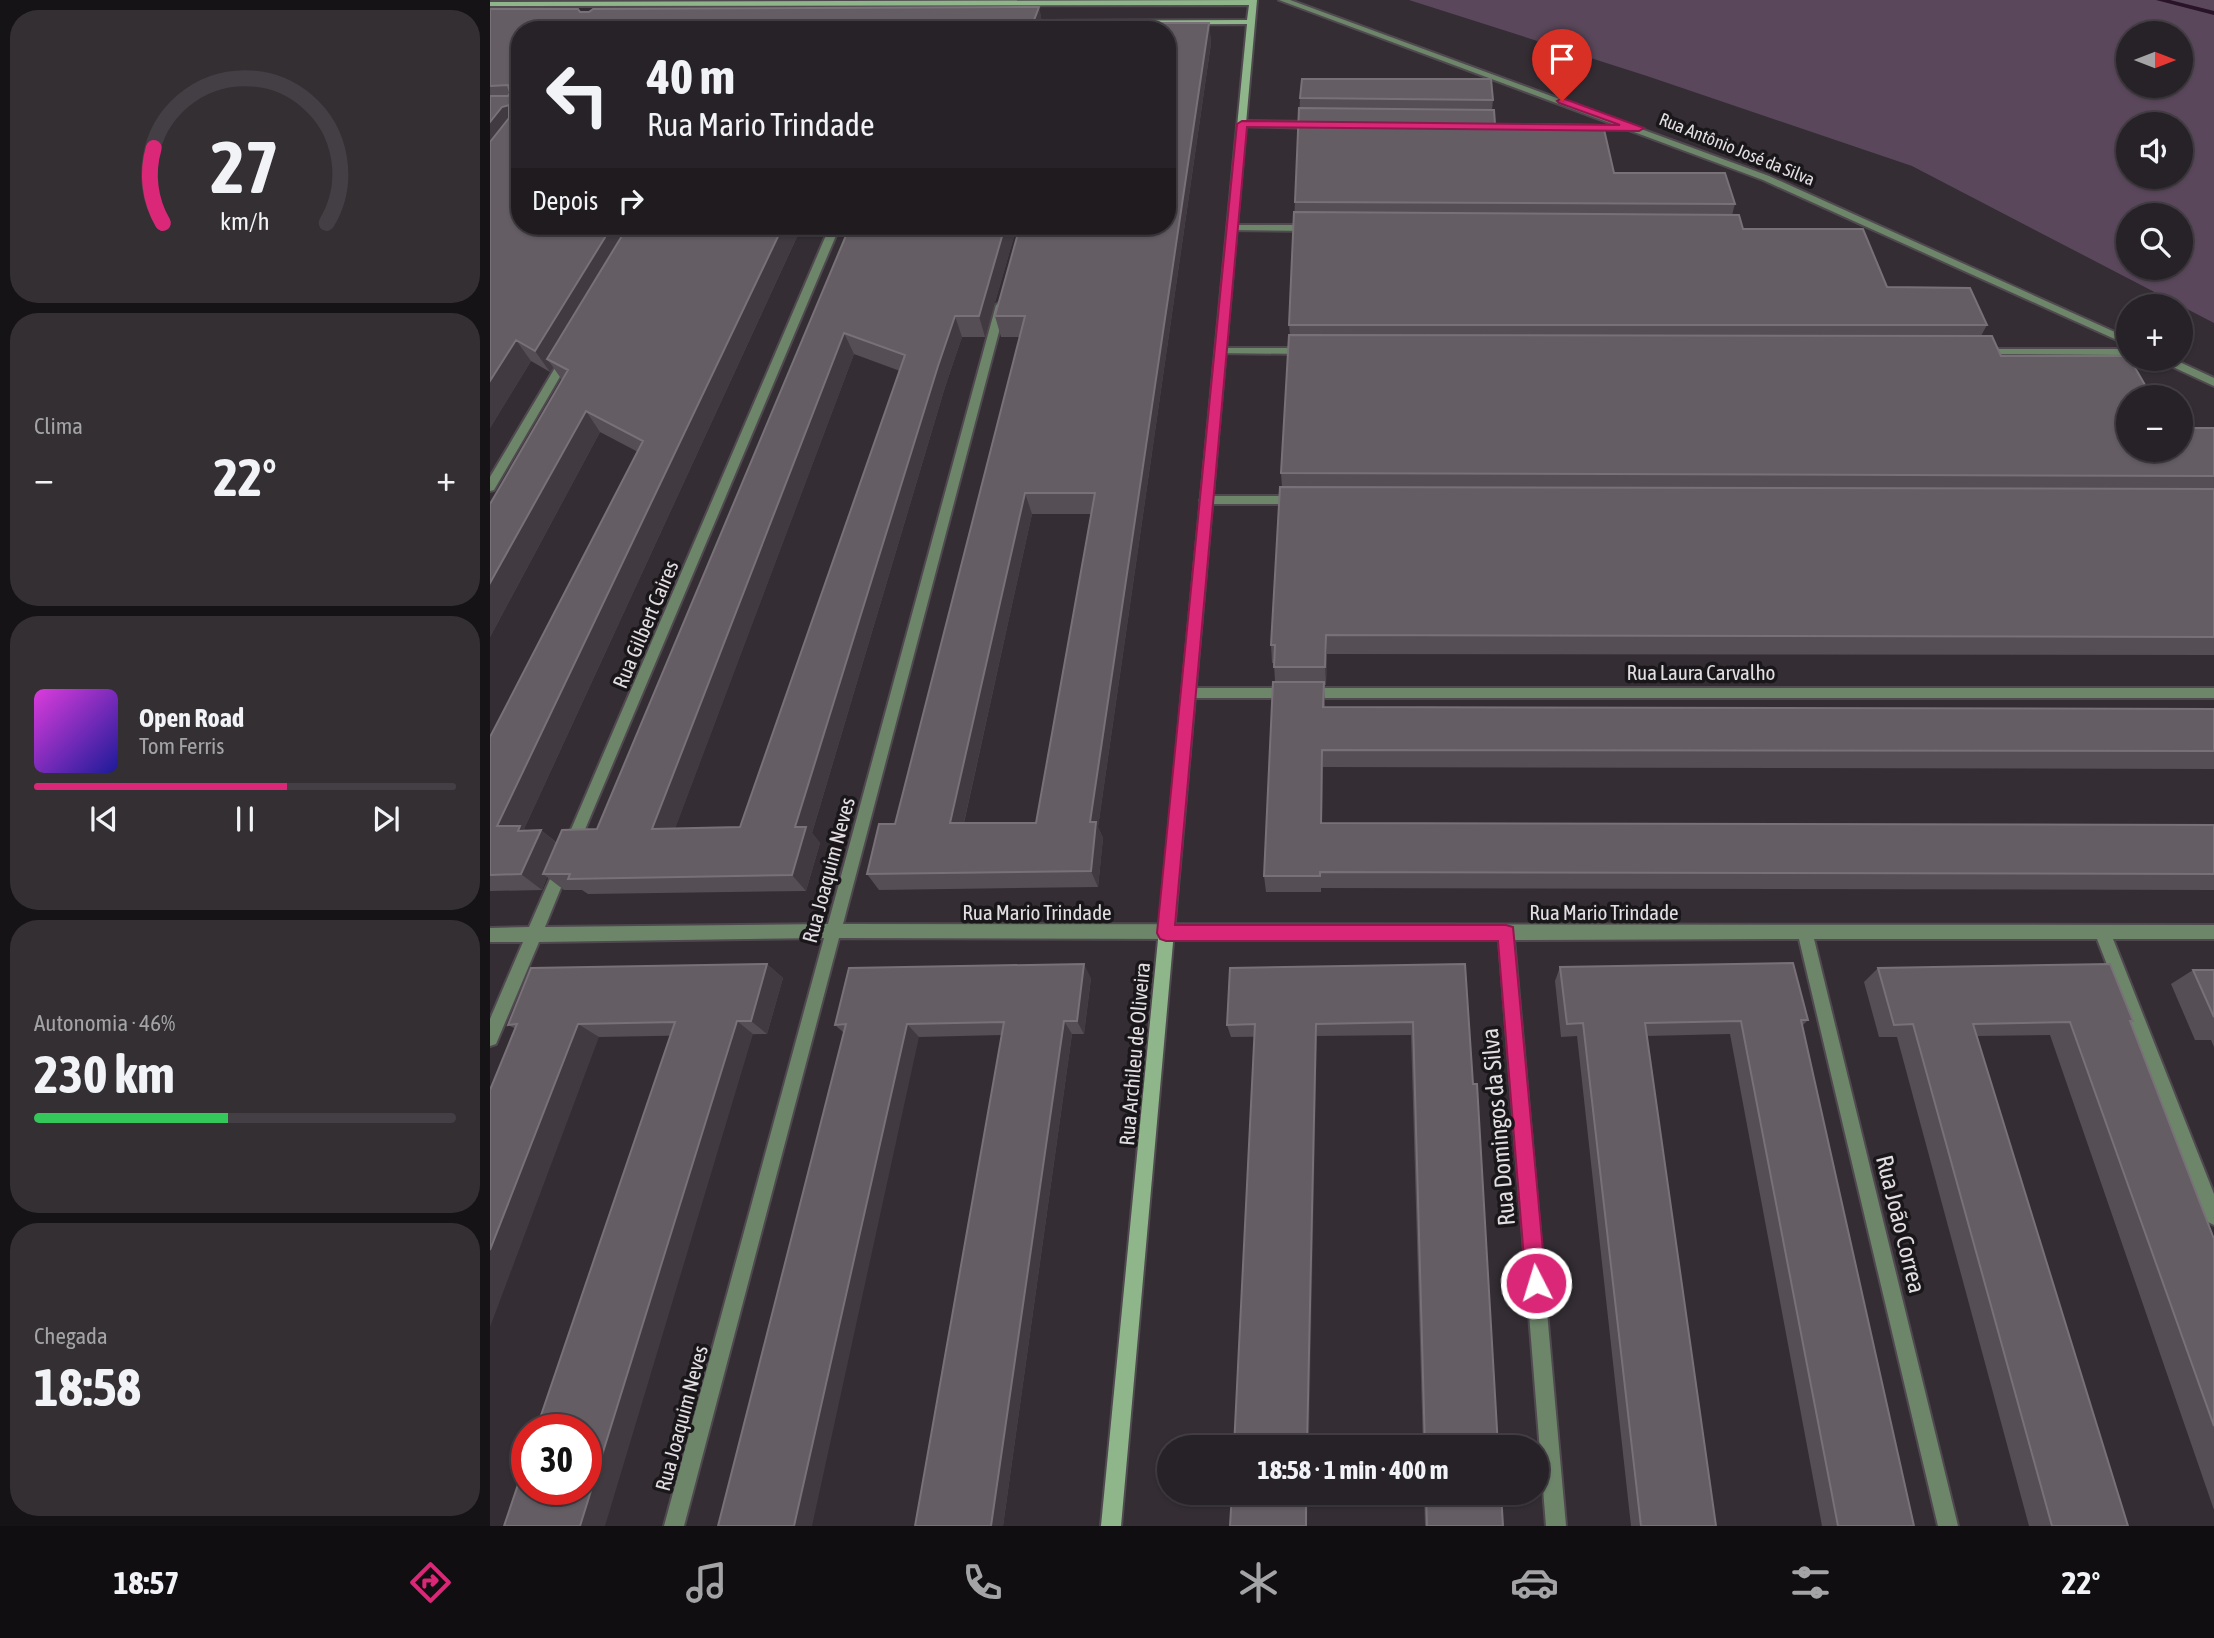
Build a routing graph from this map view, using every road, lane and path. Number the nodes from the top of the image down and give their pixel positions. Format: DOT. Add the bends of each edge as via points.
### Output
graph roads {
  1 [pos="1283,0"];
  2 [pos="1074,1"];
  3 [pos="1253,1"];
  4 [pos="490,4"];
  5 [pos="614,4"];
  6 [pos="607,14"];
  7 [pos="1251,22"];
  8 [pos="1176,24"];
  9 [pos="1242,124"];
  10 [pos="1324,125"];
  11 [pos="1597,128"];
  12 [pos="1639,128"];
  13 [pos="1232,228"];
  14 [pos="1330,229"];
  15 [pos="1861,232"];
  16 [pos="1889,232"];
  17 [pos="831,235"];
  18 [pos="1005,292"];
  19 [pos="2116,336"];
  20 [pos="574,345"];
  21 [pos="1220,351"];
  22 [pos="1318,351"];
  23 [pos="1974,352"];
  24 [pos="2116,352"];
  25 [pos="2190,371"];
  26 [pos="2214,382"];
  27 [pos="490,487"];
  28 [pos="1206,500"];
  29 [pos="1318,500"];
  30 [pos="1189,693"];
  31 [pos="2214,693"];
  32 [pos="833,931"];
  33 [pos="2102,932"];
  34 [pos="2214,932"];
  35 [pos="1166,933"];
  36 [pos="1506,933"];
  37 [pos="1805,933"];
  38 [pos="490,935"];
  39 [pos="534,935"];
  40 [pos="490,1038"];
  41 [pos="2214,1216"];
  42 [pos="674,1526"];
  43 [pos="1111,1526"];
  44 [pos="1556,1526"];
  45 [pos="1948,1526"];
  1 -- 12 [label="street, Rua Antônio José da Silva"];
  2 -- 3 [label="street"];
  2 -- 5 [label="street"];
  3 -- 7 [label="street, Rua Archileu de Oliveira"];
  4 -- 5 [label="street"];
  5 -- 6 [label="street"];
  7 -- 8 [label="street"];
  7 -- 9 [label="street, Rua Archileu de Oliveira"];
  9 -- 10 [label="street"];
  9 -- 13 [label="street, Rua Archileu de Oliveira"];
  11 -- 12 [label="street"];
  12 -- 16 [label="street, Rua Antônio José da Silva"];
  13 -- 14 [label="street"];
  13 -- 21 [label="street, Rua Archileu de Oliveira"];
  15 -- 16 [label="street"];
  16 -- 19 [label="street, Rua Antônio José da Silva"];
  17 -- 39 [label="street, Rua Gilbert Caires"];
  18 -- 32 [label="street, Rua Joaquim Neves"];
  20 -- 27 [label="street"];
  21 -- 22 [label="street"];
  21 -- 28 [label="street, Rua Archileu de Oliveira"];
  23 -- 24 [label="street"];
  25 -- 26 [label="street"];
  28 -- 29 [label="street"];
  28 -- 30 [label="street, Rua Archileu de Oliveira"];
  30 -- 31 [label="street, Rua Laura Carvalho"];
  30 -- 35 [label="street, Rua Archileu de Oliveira"];
  32 -- 35 [label="street, Rua Mario Trindade"];
  32 -- 39 [label="street, Rua Mario Trindade"];
  32 -- 42 [label="street, Rua Joaquim Neves"];
  33 -- 34 [label="street, Rua Mario Trindade"];
  33 -- 37 [label="street, Rua Mario Trindade"];
  33 -- 41 [label="street"];
  35 -- 36 [label="street, Rua Mario Trindade"];
  35 -- 43 [label="street, Rua Archileu de Oliveira"];
  36 -- 37 [label="street, Rua Mario Trindade"];
  36 -- 44 [label="street, Rua Domingos da Silva"];
  37 -- 45 [label="street, Rua João Correa"];
  38 -- 39 [label="street, Rua Mario Trindade"];
  39 -- 40 [label="street, Rua Gilbert Caires"];
}
